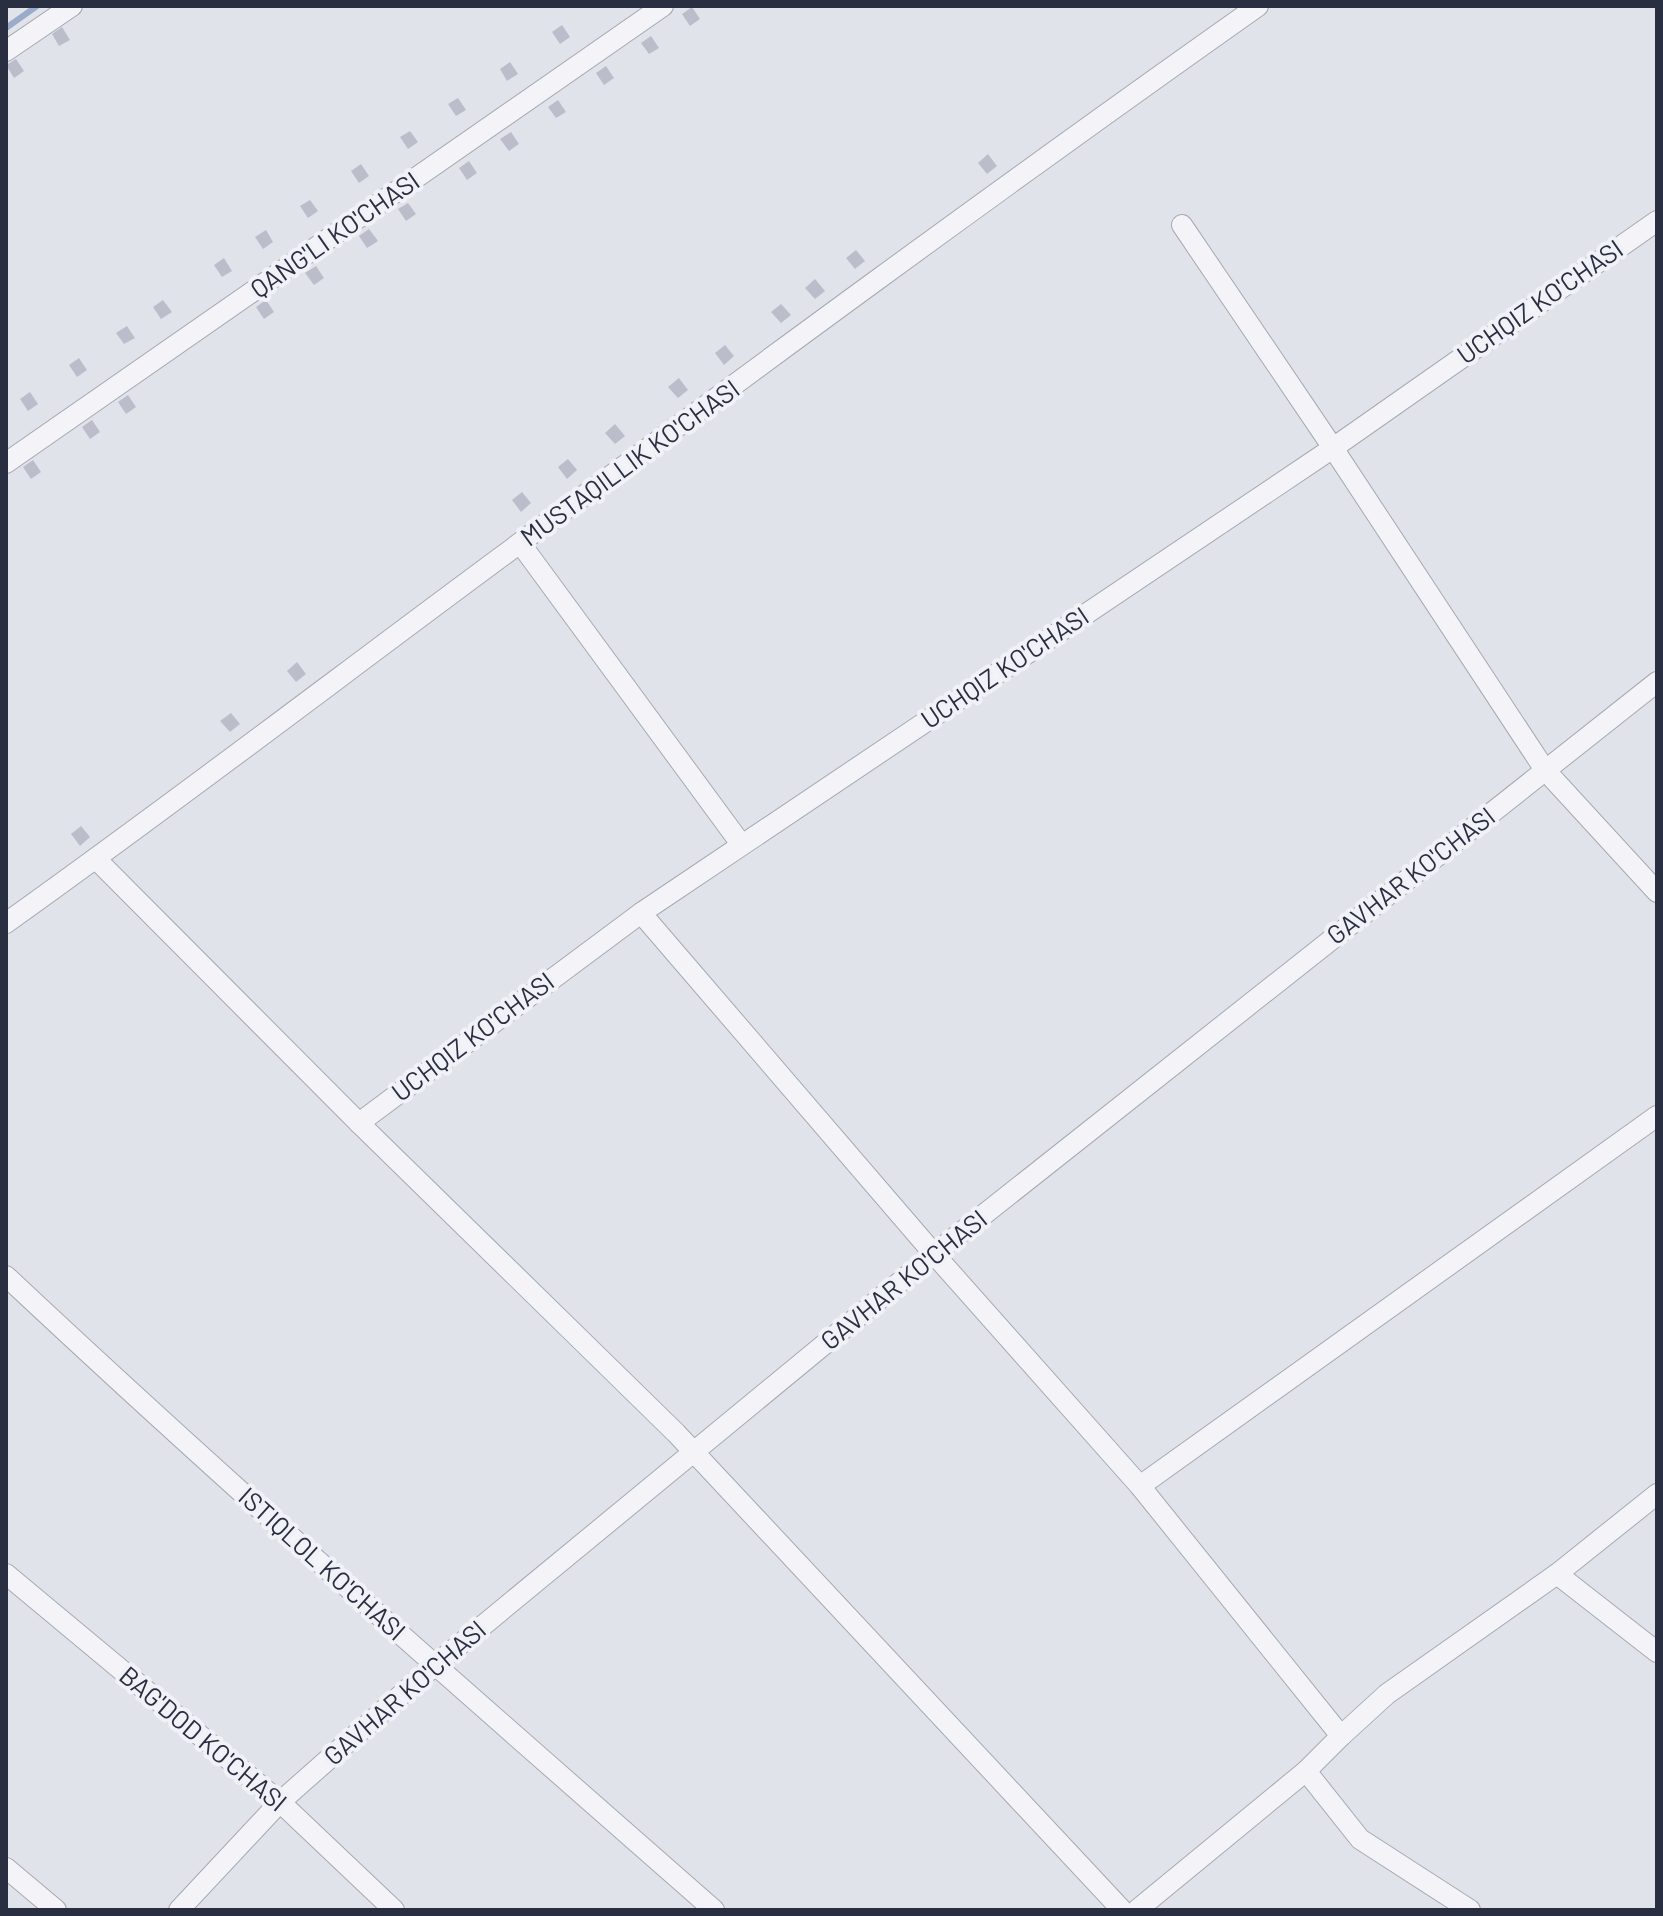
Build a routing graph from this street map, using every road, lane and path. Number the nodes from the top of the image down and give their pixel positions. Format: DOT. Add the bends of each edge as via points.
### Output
graph roads {
  1 [pos="72,6"];
  2 [pos="663,6"];
  3 [pos="1258,6"];
  4 [pos="6,51"];
  5 [pos="1657,221"];
  6 [pos="1182,225"];
  7 [pos="1333,448"];
  8 [pos="6,463"];
  9 [pos="520,543"];
  10 [pos="1657,682"];
  11 [pos="1545,770"];
  12 [pos="741,844"];
  13 [pos="96,859"];
  14 [pos="1657,892"];
  15 [pos="641,913"];
  16 [pos="6,923"];
  17 [pos="1657,1116"];
  18 [pos="359,1123"];
  19 [pos="934,1254"];
  20 [pos="6,1276"];
  21 [pos="695,1452"];
  22 [pos="1140,1486"];
  23 [pos="1657,1494"];
  24 [pos="6,1574"];
  25 [pos="1557,1574"];
  26 [pos="1657,1652"];
  27 [pos="435,1665"];
  28 [pos="1341,1736"];
  29 [pos="1306,1771"];
  30 [pos="280,1802"];
  31 [pos="6,1868"];
  32 [pos="56,1910"];
  33 [pos="179,1910"];
  34 [pos="394,1910"];
  35 [pos="714,1910"];
  36 [pos="1122,1910"];
  37 [pos="1137,1910"];
  38 [pos="1470,1910"];
  1 -- 4 [label="street"];
  2 -- 8 [label="street, QANG'LI KO'CHASI"];
  3 -- 9 [label="street, MUSTAQILLIK KO'CHASI"];
  5 -- 7 [label="street, UCHQIZ KO'CHASI"];
  6 -- 7 [label="street"];
  7 -- 11 [label="street"];
  7 -- 12 [label="street, UCHQIZ KO'CHASI"];
  9 -- 12 [label="street"];
  9 -- 13 [label="street, MUSTAQILLIK KO'CHASI"];
  10 -- 11 [label="street, GAVHAR KO'CHASI"];
  11 -- 14 [label="street"];
  11 -- 19 [label="street, GAVHAR KO'CHASI"];
  12 -- 15 [label="street, UCHQIZ KO'CHASI"];
  13 -- 16 [label="street, MUSTAQILLIK KO'CHASI"];
  13 -- 18 [label="street"];
  15 -- 18 [label="street, UCHQIZ KO'CHASI"];
  15 -- 19 [label="street"];
  17 -- 22 [label="street"];
  18 -- 21 [label="street"];
  19 -- 21 [label="street, GAVHAR KO'CHASI"];
  19 -- 22 [label="street"];
  20 -- 27 [label="street, ISTIQLOL KO'CHASI"];
  21 -- 27 [label="street, GAVHAR KO'CHASI"];
  21 -- 36 [label="street"];
  22 -- 28 [label="street"];
  23 -- 25 [label="street"];
  24 -- 30 [label="street, BAG'DOD KO'CHASI"];
  25 -- 26 [label="street"];
  25 -- 28 [label="street" via="1387,1694"];
  27 -- 30 [label="street, GAVHAR KO'CHASI"];
  27 -- 35 [label="street, ISTIQLOL KO'CHASI"];
  28 -- 29 [label="street"];
  29 -- 37 [label="street"];
  29 -- 38 [label="street" via="1360,1839"];
  30 -- 33 [label="street, GAVHAR KO'CHASI"];
  30 -- 34 [label="street, BAG'DOD KO'CHASI"];
  31 -- 32 [label="street"];
}
